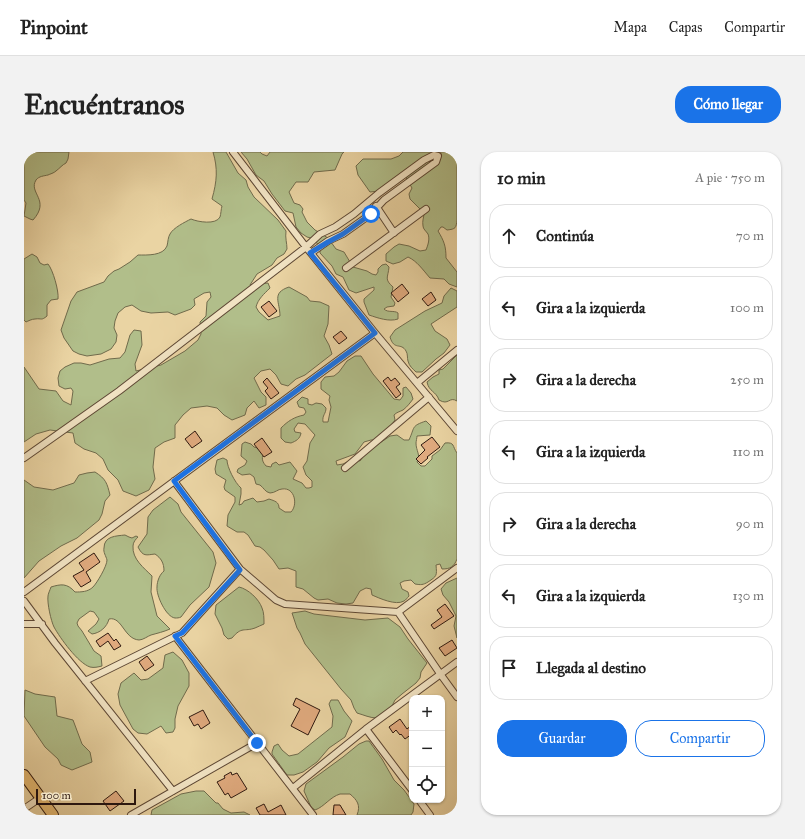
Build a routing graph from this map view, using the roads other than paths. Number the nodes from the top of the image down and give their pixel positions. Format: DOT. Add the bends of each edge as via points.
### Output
graph roads {
  1 [pos="233,152"];
  2 [pos="371,200"];
  3 [pos="377,208"];
  4 [pos="426,209"];
  5 [pos="394,233"];
  6 [pos="306,247"];
  7 [pos="310,253"];
  8 [pos="346,268"];
  9 [pos="375,333"];
  10 [pos="457,350"];
  11 [pos="417,383"];
  12 [pos="429,397"];
  13 [pos="457,431"];
  14 [pos="24,458"];
  15 [pos="345,468"];
  16 [pos="174,481"];
  17 [pos="457,568"];
  18 [pos="240,570"];
  19 [pos="24,592"];
  20 [pos="24,601"];
  21 [pos="398,612"];
  22 [pos="24,624"];
  23 [pos="42,624"];
  24 [pos="175,636"];
  25 [pos="457,662"];
  26 [pos="441,675"];
  27 [pos="85,681"];
  28 [pos="457,697"];
  29 [pos="366,729"];
  30 [pos="257,743"];
  31 [pos="24,775"];
  32 [pos="409,786"];
  33 [pos="293,788"];
  34 [pos="173,791"];
  35 [pos="40,798"];
  36 [pos="421,803"];
  37 [pos="24,809"];
  38 [pos="53,815"];
  39 [pos="131,815"];
  40 [pos="313,815"];
  41 [pos="430,815"];
  1 -- 6 [label="street"];
  2 -- 3 [label="street"];
  2 -- 3 [label="street" via="424,160 434,155 438,156 436,162 384,200"];
  2 -- 6 [label="street" via="336,227 320,234"];
  3 -- 5 [label="street"];
  3 -- 7 [label="street" via="343,234"];
  4 -- 5 [label="street"];
  5 -- 8 [label="street"];
  6 -- 7 [label="street"];
  6 -- 14 [label="street" via="119,391"];
  7 -- 9 [label="street"];
  9 -- 11 [label="street"];
  9 -- 16 [label="street"];
  10 -- 11 [label="street"];
  11 -- 12 [label="street"];
  12 -- 13 [label="street"];
  12 -- 15 [label="street"];
  16 -- 18 [label="street"];
  16 -- 19 [label="street"];
  17 -- 21 [label="street"];
  18 -- 21 [label="street" via="276,600 285,604"];
  18 -- 24 [label="street" via="182,633"];
  20 -- 23 [label="street"];
  21 -- 26 [label="street"];
  22 -- 23 [label="street"];
  23 -- 27 [label="street"];
  24 -- 27 [label="street"];
  24 -- 30 [label="street"];
  25 -- 26 [label="street"];
  26 -- 28 [label="street"];
  26 -- 29 [label="street"];
  27 -- 34 [label="street"];
  29 -- 32 [label="street"];
  29 -- 33 [label="street"];
  30 -- 33 [label="street"];
  30 -- 34 [label="street"];
  31 -- 35 [label="main road"];
  33 -- 40 [label="street"];
  34 -- 39 [label="street"];
  35 -- 37 [label="street"];
  35 -- 38 [label="main road"];
  36 -- 41 [label="street"];
}
